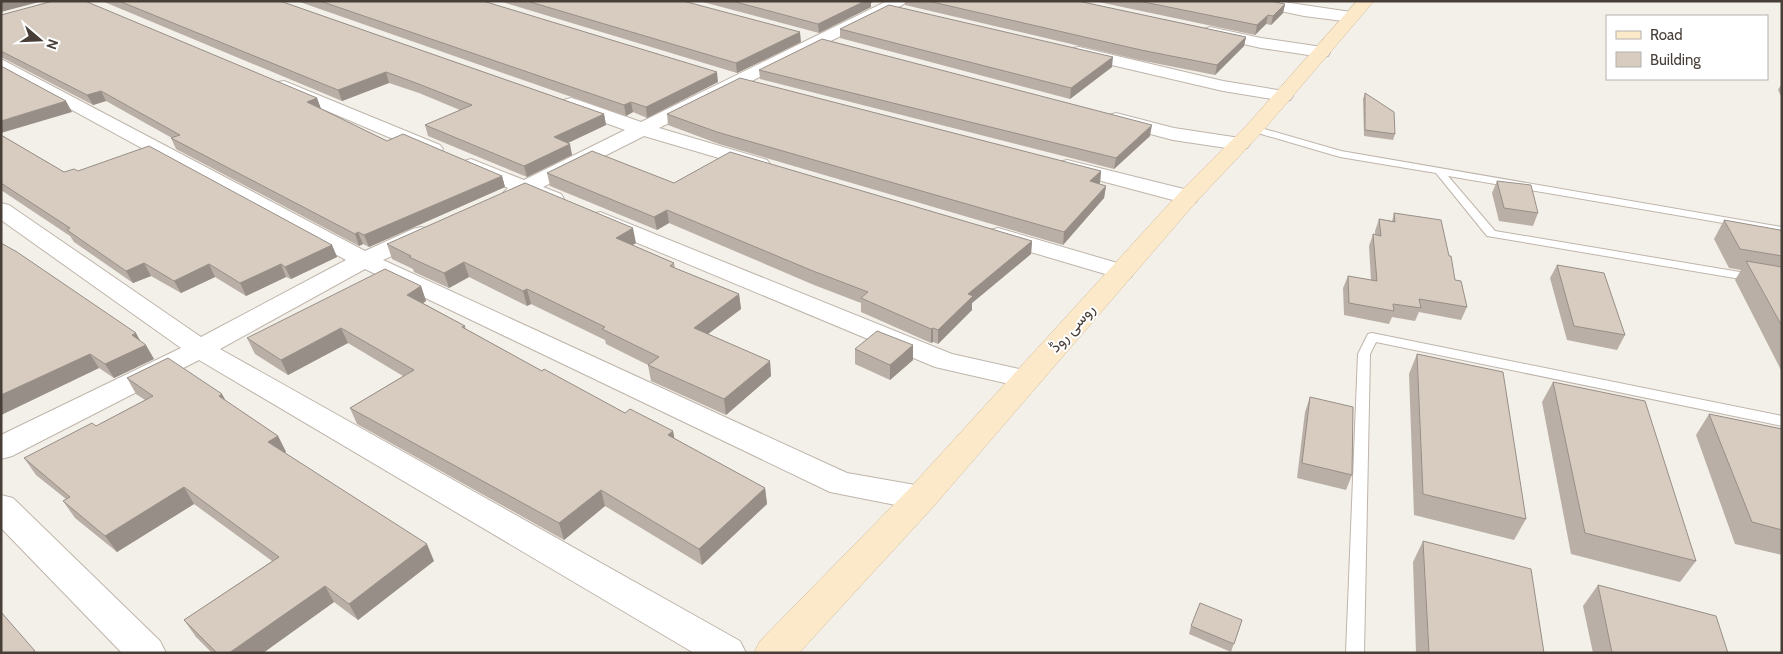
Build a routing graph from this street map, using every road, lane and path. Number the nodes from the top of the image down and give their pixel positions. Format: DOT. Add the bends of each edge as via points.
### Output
graph roads {
  1 [pos="863,1"];
  2 [pos="1253,1"];
  3 [pos="897,7"];
  4 [pos="1359,9"];
  5 [pos="1194,29"];
  6 [pos="810,37"];
  7 [pos="848,47"];
  8 [pos="1060,48"];
  9 [pos="1322,52"];
  10 [pos="1,64"];
  11 [pos="711,72"];
  12 [pos="264,77"];
  13 [pos="739,81"];
  14 [pos="768,88"];
  15 [pos="1284,96"];
  16 [pos="557,99"];
  17 [pos="1096,114"];
  18 [pos="641,129"];
  19 [pos="1247,136"];
  20 [pos="1054,162"];
  21 [pos="774,168"];
  22 [pos="1439,171"];
  23 [pos="525,188"];
  24 [pos="1188,197"];
  25 [pos="498,200"];
  26 [pos="1,210"];
  27 [pos="445,224"];
  28 [pos="981,230"];
  29 [pos="1782,230"];
  30 [pos="364,260"];
  31 [pos="1122,272"];
  32 [pos="1782,283"];
  33 [pos="200,349"];
  34 [pos="1027,379"];
  35 [pos="1782,421"];
  36 [pos="1,448"];
  37 [pos="922,498"];
  38 [pos="1,508"];
  39 [pos="147,653"];
  40 [pos="727,653"];
  41 [pos="774,653"];
  42 [pos="1355,653"];
  1 -- 3 [label="street"];
  2 -- 4 [label="street" via="1304,11"];
  3 -- 6 [label="street"];
  4 -- 9 [label="main road, روسی روڈ"];
  5 -- 9 [label="street"];
  6 -- 7 [label="street"];
  6 -- 13 [label="street"];
  8 -- 15 [label="street" via="1223,86"];
  9 -- 15 [label="main road, روسی روڈ"];
  10 -- 30 [label="street"];
  11 -- 13 [label="street"];
  12 -- 23 [label="street"];
  13 -- 14 [label="street"];
  13 -- 18 [label="street"];
  15 -- 19 [label="main road, روسی روڈ"];
  16 -- 18 [label="street"];
  17 -- 19 [label="street" via="1173,134"];
  18 -- 21 [label="street"];
  18 -- 23 [label="street"];
  19 -- 22 [label="lane"];
  19 -- 24 [label="main road, روسی روڈ"];
  20 -- 24 [label="street"];
  22 -- 29 [label="lane"];
  22 -- 32 [label="lane" via="1491,234"];
  23 -- 25 [label="street"];
  23 -- 34 [label="street" via="945,362"];
  24 -- 31 [label="main road, روسی روڈ"];
  26 -- 33 [label="street"];
  27 -- 30 [label="street"];
  28 -- 31 [label="street"];
  30 -- 33 [label="street"];
  30 -- 37 [label="street" via="841,484"];
  31 -- 34 [label="main road, روسی روڈ"];
  33 -- 36 [label="street"];
  33 -- 40 [label="street"];
  34 -- 37 [label="main road, روسی روڈ"];
  35 -- 42 [label="lane" via="1372,337 1364,354"];
  37 -- 41 [label="main road, روسی روڈ"];
  38 -- 39 [label="street"];
}
